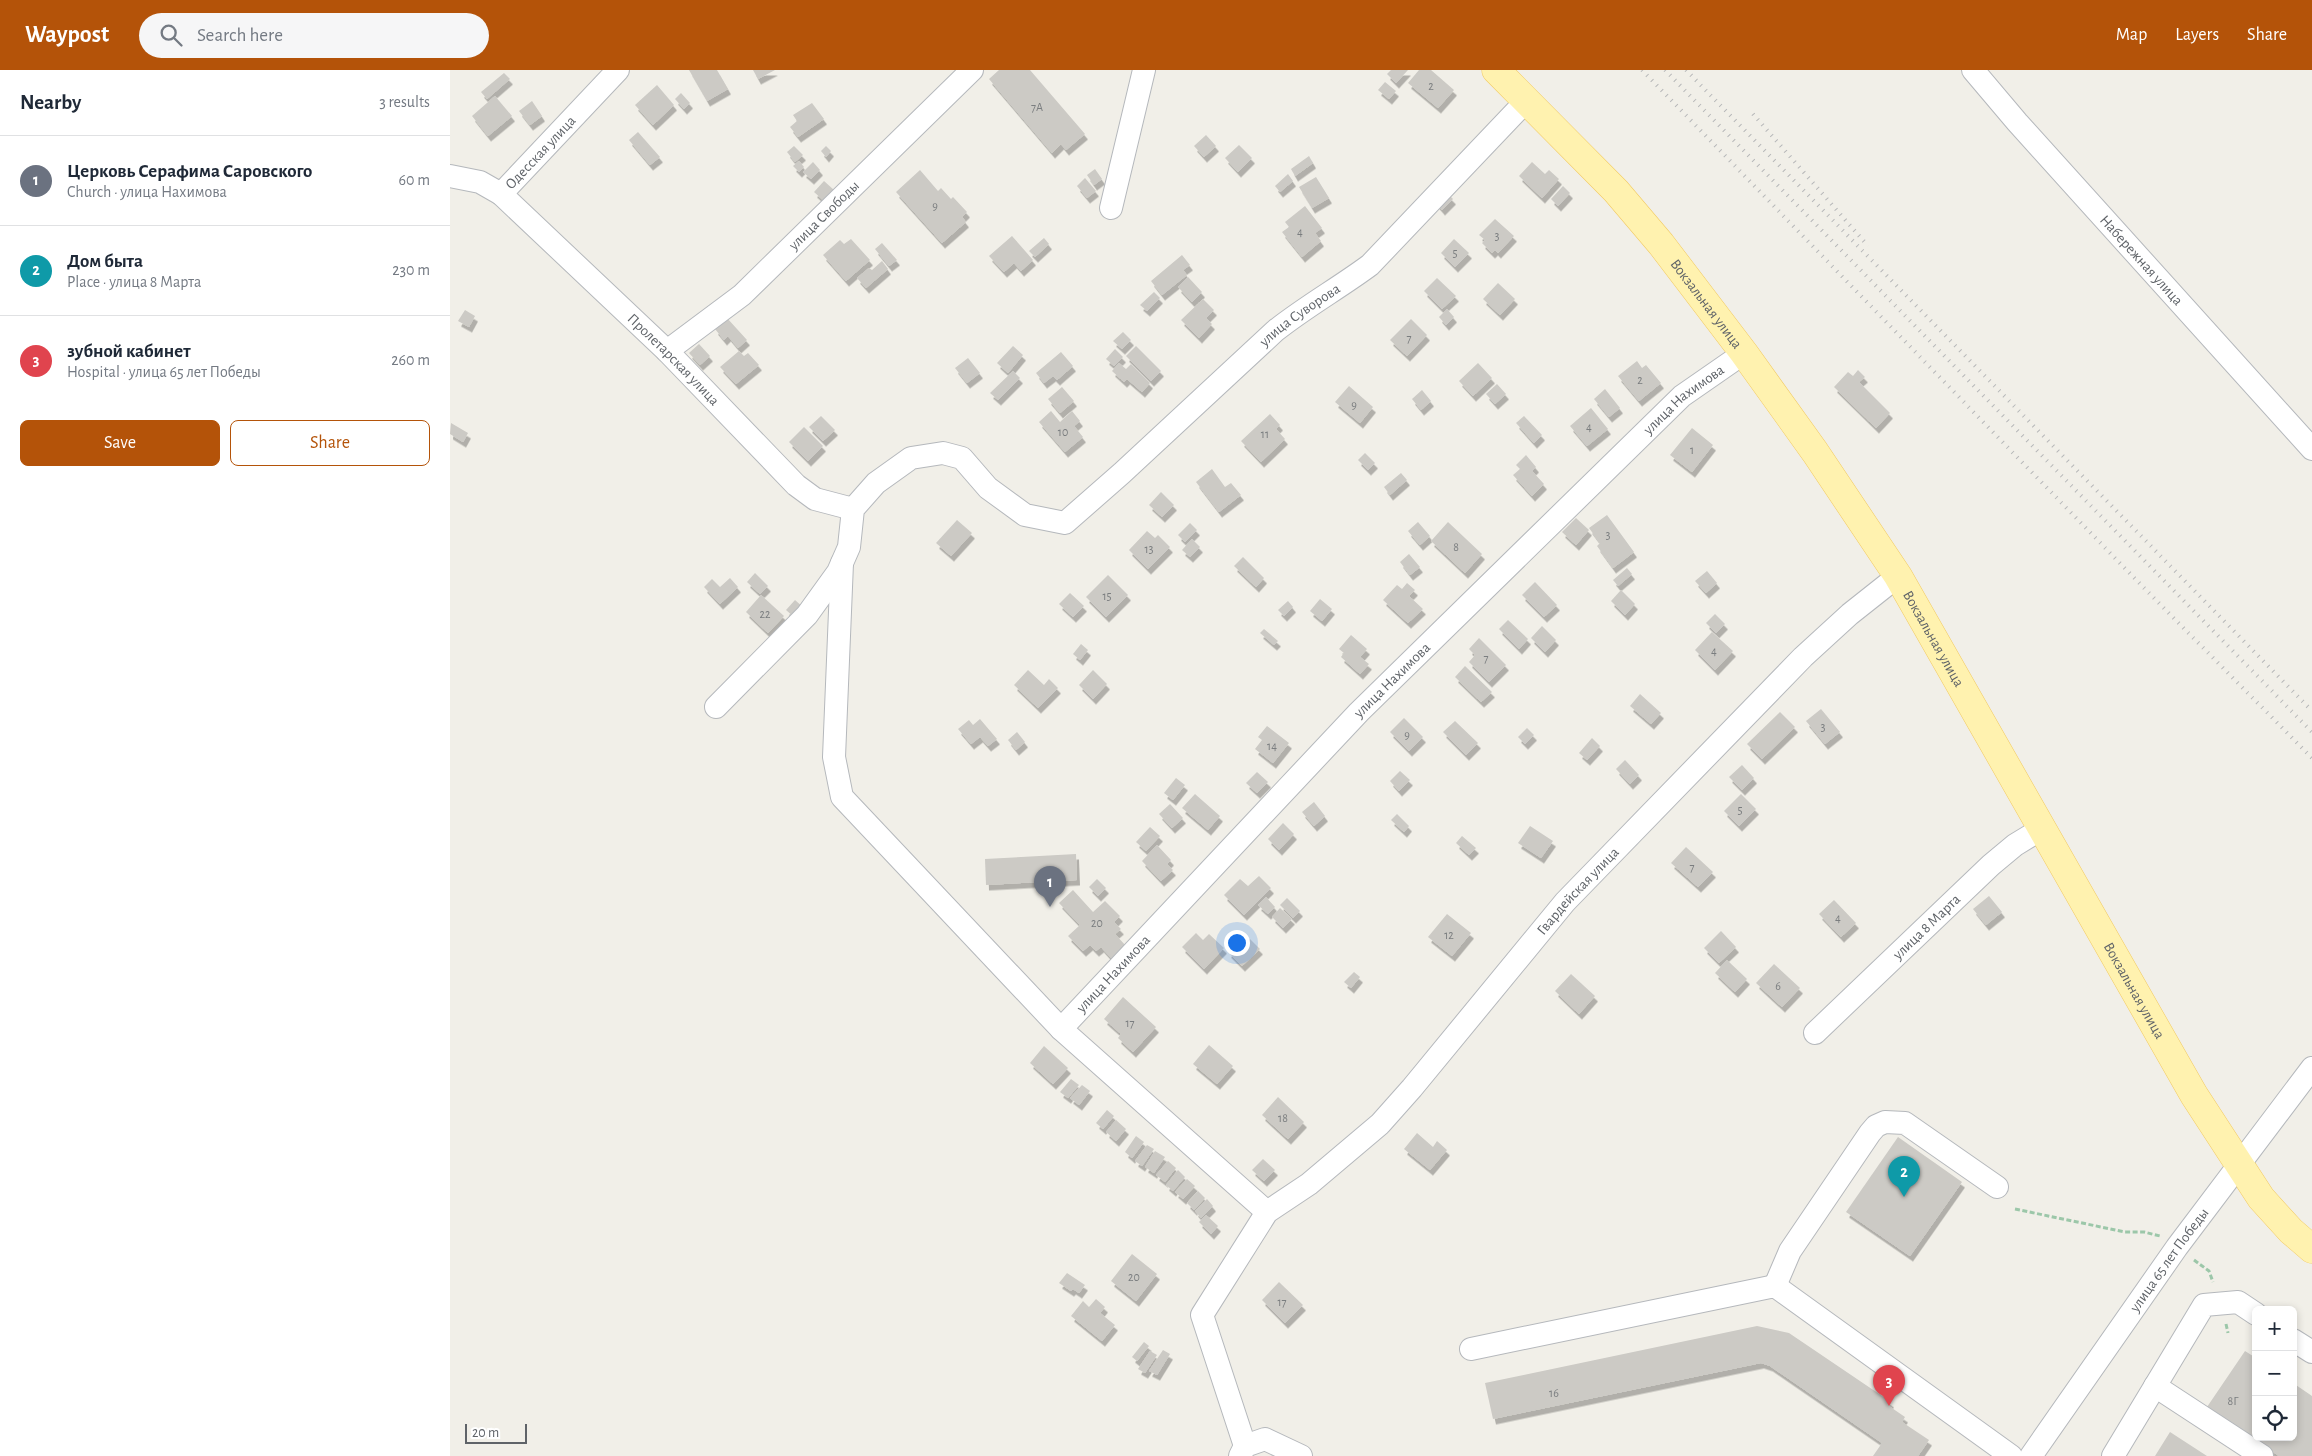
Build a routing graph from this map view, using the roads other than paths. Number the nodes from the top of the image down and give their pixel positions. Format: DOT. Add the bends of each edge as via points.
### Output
graph roads {
  1 [pos="618,70"];
  2 [pos="972,70"];
  3 [pos="1144,70"];
  4 [pos="1496,70"];
  5 [pos="1973,70"];
  6 [pos="1526,101"];
  7 [pos="450,176"];
  8 [pos="501,194"];
  9 [pos="1111,208"];
  10 [pos="667,350"];
  11 [pos="1744,353"];
  12 [pos="2312,449"];
  13 [pos="853,509"];
  14 [pos="842,562"];
  15 [pos="1898,576"];
  16 [pos="716,707"];
  17 [pos="2043,828"];
  18 [pos="1061,1029"];
  19 [pos="1815,1033"];
  20 [pos="2312,1068"];
  21 [pos="2238,1166"];
  22 [pos="1997,1186"];
  23 [pos="1267,1212"];
  24 [pos="2312,1249"];
  25 [pos="1775,1286"];
  26 [pos="2252,1311"];
  27 [pos="2297,1343"];
  28 [pos="1471,1349"];
  29 [pos="2312,1352"];
  30 [pos="2155,1386"];
  31 [pos="1242,1451"];
  32 [pos="1301,1456"];
  33 [pos="2011,1456"];
  34 [pos="2031,1456"];
  35 [pos="2113,1456"];
  36 [pos="2262,1456"];
  1 -- 8 [label="street, Одесская улица"];
  2 -- 10 [label="street, улица Свободы" via="742,295"];
  3 -- 9 [label="street"];
  4 -- 6 [label="main road, Вокзальная улица"];
  5 -- 12 [label="street, Набережная улица"];
  6 -- 11 [label="main road, Вокзальная улица" via="1616,191"];
  6 -- 13 [label="street, улица Суворова" via="1370,265 1275,331 1065,523 1025,515 988,488 962,458 943,453 912,458 876,483"];
  7 -- 8 [label="street, Одесская улица" via="480,182"];
  8 -- 10 [label="street, Пролетарская улица"];
  10 -- 13 [label="street, Пролетарская улица" via="796,485 815,499"];
  11 -- 15 [label="main road, Вокзальная улица"];
  11 -- 18 [label="street, улица Нахимова" via="1682,396 1359,712"];
  13 -- 14 [label="street" via="849,547"];
  14 -- 16 [label="street" via="807,615"];
  14 -- 18 [label="street" via="834,757 842,797"];
  15 -- 17 [label="main road, Вокзальная улица"];
  15 -- 23 [label="street, Гвардейская улица" via="1803,657 1565,902 1380,1124 1309,1184"];
  17 -- 19 [label="street, улица 8 Марта" via="1991,865"];
  17 -- 21 [label="main road, Вокзальная улица" via="2194,1095"];
  18 -- 23 [label="street"];
  20 -- 21 [label="street, улица 65 лет Победы"];
  21 -- 24 [label="main road, Вокзальная улица" via="2261,1198"];
  21 -- 34 [label="street, улица 65 лет Победы" via="2177,1247"];
  22 -- 25 [label="street" via="1905,1123 1886,1122 1876,1126 1790,1251"];
  23 -- 31 [label="street" via="1202,1314"];
  25 -- 28 [label="street"];
  25 -- 33 [label="street"];
  26 -- 30 [label="street" via="2238,1302 2204,1305"];
  27 -- 29 [label="street"];
  30 -- 35 [label="street"];
  30 -- 36 [label="street"];
  31 -- 32 [label="street" via="1265,1439"];
}
